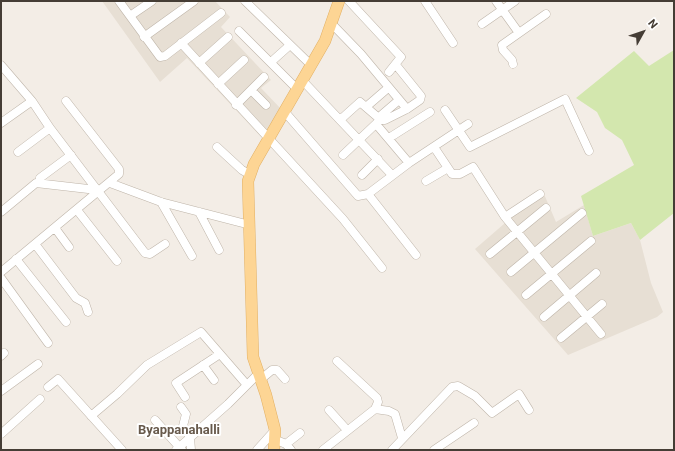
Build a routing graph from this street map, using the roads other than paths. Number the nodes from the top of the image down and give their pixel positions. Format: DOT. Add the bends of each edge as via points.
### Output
graph roads {
  1 [pos="119,1"];
  2 [pos="152,1"];
  3 [pos="194,1"];
  4 [pos="245,1"];
  5 [pos="339,1"];
  6 [pos="349,1"];
  7 [pos="425,1"];
  8 [pos="496,1"];
  9 [pos="515,1"];
  10 [pos="502,10"];
  11 [pos="221,13"];
  12 [pos="546,14"];
  13 [pos="130,16"];
  14 [pos="331,23"];
  15 [pos="482,24"];
  16 [pos="239,31"];
  17 [pos="519,32"];
  18 [pos="144,37"];
  19 [pos="228,37"];
  20 [pos="181,43"];
  21 [pos="453,43"];
  22 [pos="290,45"];
  23 [pos="244,60"];
  24 [pos="270,62"];
  25 [pos="199,63"];
  26 [pos="513,64"];
  27 [pos="1,65"];
  28 [pos="311,65"];
  29 [pos="396,65"];
  30 [pos="389,72"];
  31 [pos="264,77"];
  32 [pos="218,84"];
  33 [pos="299,85"];
  34 [pos="388,88"];
  35 [pos="251,90"];
  36 [pos="399,100"];
  37 [pos="32,101"];
  38 [pos="66,101"];
  39 [pos="236,105"];
  40 [pos="266,105"];
  41 [pos="366,107"];
  42 [pos="407,109"];
  43 [pos="445,110"];
  44 [pos="284,111"];
  45 [pos="430,112"];
  46 [pos="340,120"];
  47 [pos="378,121"];
  48 [pos="1,123"];
  49 [pos="468,124"];
  50 [pos="50,128"];
  51 [pos="459,130"];
  52 [pos="390,138"];
  53 [pos="268,139"];
  54 [pos="360,140"];
  55 [pos="217,147"];
  56 [pos="434,147"];
  57 [pos="589,151"];
  58 [pos="18,152"];
  59 [pos="71,155"];
  60 [pos="343,155"];
  61 [pos="378,159"];
  62 [pos="409,163"];
  63 [pos="448,168"];
  64 [pos="249,174"];
  65 [pos="362,175"];
  66 [pos="392,175"];
  67 [pos="40,178"];
  68 [pos="426,181"];
  69 [pos="110,183"];
  70 [pos="98,191"];
  71 [pos="368,194"];
  72 [pos="540,194"];
  73 [pos="161,202"];
  74 [pos="546,208"];
  75 [pos="77,210"];
  76 [pos="1,212"];
  77 [pos="199,212"];
  78 [pos="582,213"];
  79 [pos="505,217"];
  80 [pos="250,226"];
  81 [pos="55,228"];
  82 [pos="517,231"];
  83 [pos="591,241"];
  84 [pos="35,244"];
  85 [pos="165,244"];
  86 [pos="69,247"];
  87 [pos="219,250"];
  88 [pos="534,253"];
  89 [pos="490,254"];
  90 [pos="416,255"];
  91 [pos="192,256"];
  92 [pos="16,260"];
  93 [pos="117,261"];
  94 [pos="382,268"];
  95 [pos="1,272"];
  96 [pos="511,272"];
  97 [pos="596,273"];
  98 [pos="551,274"];
  99 [pos="1,278"];
  100 [pos="526,295"];
  101 [pos="569,295"];
  102 [pos="602,304"];
  103 [pos="88,312"];
  104 [pos="587,316"];
  105 [pos="544,317"];
  106 [pos="66,322"];
  107 [pos="601,334"];
  108 [pos="561,338"];
  109 [pos="48,343"];
  110 [pos="220,354"];
  111 [pos="337,361"];
  112 [pos="38,364"];
  113 [pos="203,365"];
  114 [pos="259,377"];
  115 [pos="285,379"];
  116 [pos="214,380"];
  117 [pos="248,385"];
  118 [pos="48,387"];
  119 [pos="1,391"];
  120 [pos="185,396"];
  121 [pos="40,399"];
  122 [pos="181,407"];
  123 [pos="375,409"];
  124 [pos="329,410"];
  125 [pos="529,410"];
  126 [pos="91,416"];
  127 [pos="155,420"];
  128 [pos="474,423"];
  129 [pos="347,430"];
  130 [pos="300,433"];
  131 [pos="1,434"];
  132 [pos="190,437"];
  133 [pos="402,438"];
  134 [pos="280,443"];
  135 [pos="179,449"];
  136 [pos="122,450"];
  137 [pos="191,450"];
  138 [pos="257,450"];
  139 [pos="323,450"];
  140 [pos="392,450"];
  141 [pos="434,450"];
  1 -- 13 [label="street"];
  2 -- 13 [label="street"];
  3 -- 18 [label="street"];
  4 -- 22 [label="street"];
  5 -- 14 [label="main road"];
  6 -- 29 [label="street" via="400,55 401,59"];
  7 -- 21 [label="street"];
  8 -- 10 [label="street"];
  9 -- 10 [label="street"];
  10 -- 15 [label="street"];
  10 -- 17 [label="street"];
  11 -- 20 [label="street"];
  12 -- 17 [label="street"];
  13 -- 18 [label="street"];
  14 -- 28 [label="main road" via="325,41"];
  14 -- 34 [label="street" via="361,54"];
  16 -- 24 [label="street"];
  17 -- 26 [label="street" via="502,45"];
  18 -- 20 [label="street" via="160,57"];
  19 -- 25 [label="street"];
  20 -- 25 [label="street"];
  22 -- 24 [label="street"];
  22 -- 28 [label="street"];
  23 -- 32 [label="street"];
  24 -- 33 [label="street"];
  25 -- 32 [label="street"];
  27 -- 37 [label="street"];
  28 -- 33 [label="main road"];
  29 -- 30 [label="street"];
  29 -- 42 [label="street" via="421,96 420,100"];
  31 -- 35 [label="street"];
  32 -- 39 [label="street"];
  33 -- 44 [label="main road"];
  33 -- 46 [label="street"];
  34 -- 36 [label="street"];
  34 -- 41 [label="street"];
  35 -- 39 [label="street"];
  35 -- 40 [label="street"];
  36 -- 42 [label="street"];
  36 -- 47 [label="street"];
  37 -- 48 [label="street"];
  37 -- 50 [label="street"];
  38 -- 69 [label="street" via="119,169 119,174"];
  39 -- 53 [label="street"];
  41 -- 46 [label="street" via="360,102"];
  41 -- 47 [label="street"];
  42 -- 47 [label="street" via="389,119"];
  43 -- 51 [label="street"];
  44 -- 53 [label="main road"];
  44 -- 71 [label="street" via="356,194"];
  45 -- 52 [label="street"];
  46 -- 54 [label="street"];
  47 -- 52 [label="street"];
  47 -- 54 [label="street"];
  49 -- 51 [label="street"];
  50 -- 58 [label="street"];
  50 -- 59 [label="street"];
  51 -- 56 [label="street"];
  51 -- 57 [label="street" via="470,147 564,99"];
  52 -- 62 [label="street"];
  53 -- 64 [label="main road"];
  53 -- 94 [label="street" via="343,219"];
  54 -- 60 [label="street"];
  54 -- 61 [label="street"];
  55 -- 64 [label="street"];
  56 -- 62 [label="street"];
  56 -- 63 [label="street"];
  59 -- 67 [label="street"];
  59 -- 70 [label="street"];
  61 -- 65 [label="street"];
  61 -- 66 [label="street"];
  62 -- 66 [label="street"];
  63 -- 68 [label="street"];
  63 -- 79 [label="street" via="456,175 474,167"];
  64 -- 80 [label="main road"];
  66 -- 71 [label="street"];
  69 -- 70 [label="street"];
  69 -- 73 [label="street"];
  70 -- 75 [label="street"];
  70 -- 76 [label="street" via="36,183"];
  70 -- 85 [label="street" via="145,253 150,254"];
  71 -- 90 [label="street"];
  72 -- 79 [label="street"];
  73 -- 77 [label="street"];
  73 -- 91 [label="street"];
  74 -- 82 [label="street"];
  75 -- 81 [label="street"];
  75 -- 93 [label="street"];
  77 -- 80 [label="street"];
  77 -- 87 [label="street"];
  78 -- 88 [label="street"];
  79 -- 82 [label="street"];
  80 -- 114 [label="main road" via="252,344 253,360"];
  81 -- 84 [label="street"];
  81 -- 86 [label="street"];
  82 -- 88 [label="street"];
  82 -- 89 [label="street"];
  83 -- 98 [label="street"];
  84 -- 92 [label="street"];
  84 -- 103 [label="street" via="76,298 85,303"];
  88 -- 96 [label="street"];
  88 -- 98 [label="street"];
  92 -- 95 [label="street"];
  92 -- 106 [label="street"];
  97 -- 101 [label="street"];
  98 -- 100 [label="street"];
  98 -- 101 [label="street"];
  99 -- 109 [label="street"];
  101 -- 104 [label="street"];
  101 -- 105 [label="street"];
  102 -- 104 [label="street"];
  104 -- 107 [label="street"];
  104 -- 108 [label="street"];
  110 -- 113 [label="street"];
  110 -- 117 [label="street"];
  110 -- 126 [label="street" via="201,332 147,365"];
  111 -- 123 [label="street" via="377,398"];
  112 -- 119 [label="street"];
  113 -- 116 [label="street"];
  113 -- 120 [label="street" via="176,383"];
  114 -- 115 [label="street" via="277,370"];
  114 -- 117 [label="street"];
  114 -- 134 [label="main road"];
  117 -- 132 [label="street"];
  118 -- 126 [label="street" via="58,379"];
  121 -- 131 [label="street"];
  122 -- 132 [label="street" via="186,414 183,426"];
  123 -- 129 [label="street"];
  123 -- 133 [label="street" via="395,414"];
  124 -- 129 [label="street"];
  125 -- 133 [label="street" via="519,394 492,413 475,396 458,386 452,387"];
  126 -- 136 [label="street"];
  127 -- 135 [label="street"];
  128 -- 141 [label="street"];
  129 -- 139 [label="street"];
  130 -- 134 [label="street"];
  132 -- 135 [label="street"];
  132 -- 137 [label="street"];
  133 -- 140 [label="street"];
  134 -- 138 [label="street"];
}
